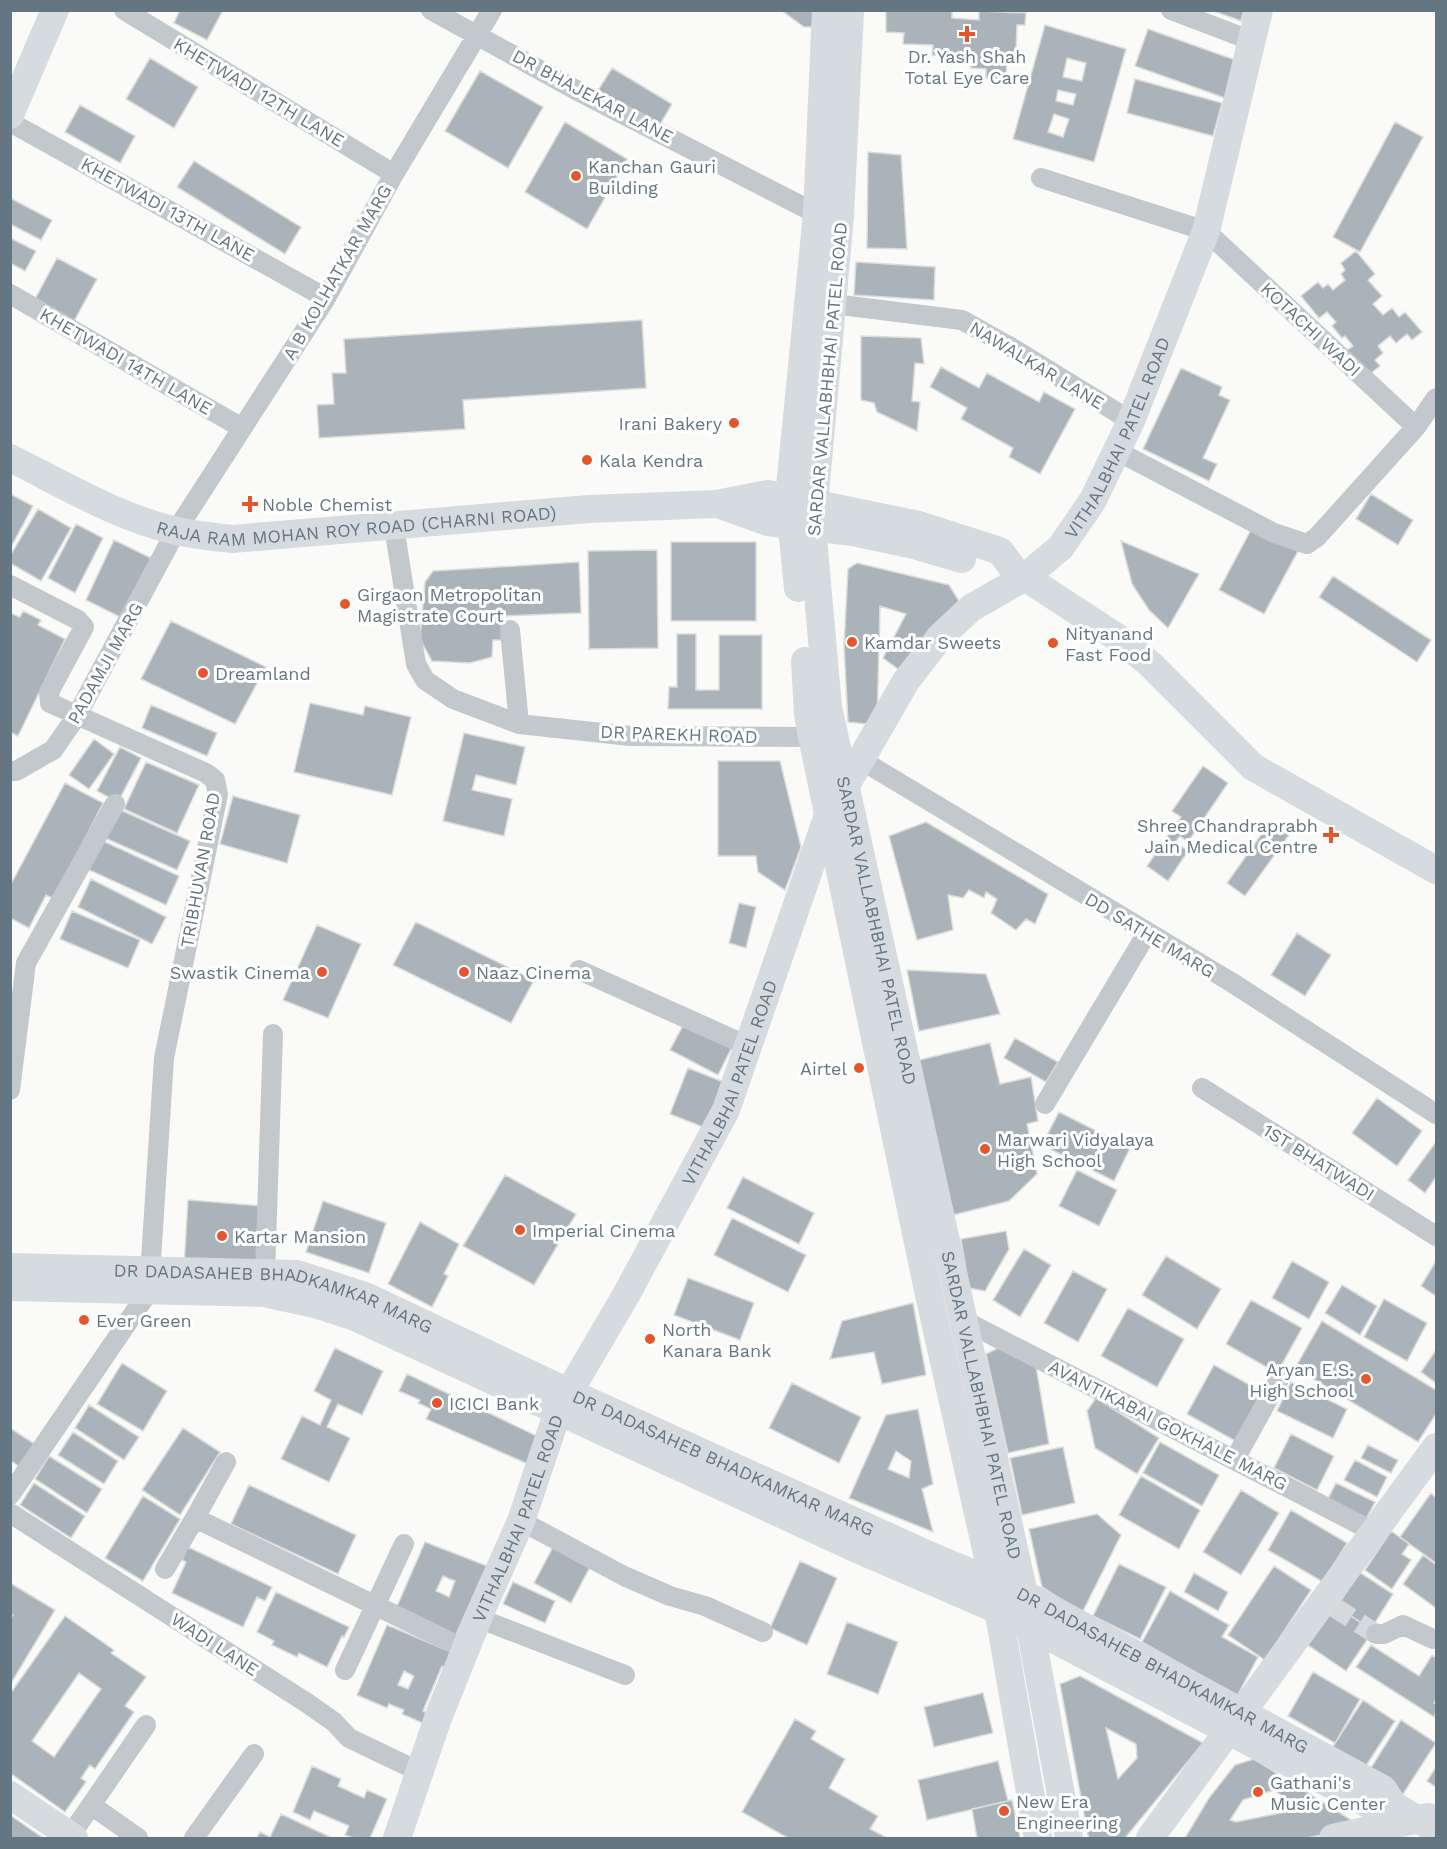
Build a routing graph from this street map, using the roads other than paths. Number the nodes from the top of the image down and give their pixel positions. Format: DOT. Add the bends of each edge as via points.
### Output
graph roads {
  1 [pos="55,10"];
  2 [pos="124,10"];
  3 [pos="431,10"];
  4 [pos="492,10"];
  5 [pos="826,10"];
  6 [pos="850,10"];
  7 [pos="1172,10"];
  8 [pos="1259,10"];
  9 [pos="476,34"];
  10 [pos="1250,40"];
  11 [pos="10,115"];
  12 [pos="10,122"];
  13 [pos="394,174"];
  14 [pos="1041,178"];
  15 [pos="828,215"];
  16 [pos="1206,231"];
  17 [pos="10,294"];
  18 [pos="326,298"];
  19 [pos="833,304"];
  20 [pos="1436,399"];
  21 [pos="1131,421"];
  22 [pos="1416,427"];
  23 [pos="242,428"];
  24 [pos="1117,451"];
  25 [pos="10,458"];
  26 [pos="801,513"];
  27 [pos="394,527"];
  28 [pos="176,531"];
  29 [pos="1019,574"];
  30 [pos="10,585"];
  31 [pos="510,630"];
  32 [pos="76,717"];
  33 [pos="519,724"];
  34 [pos="812,737"];
  35 [pos="861,760"];
  36 [pos="10,771"];
  37 [pos="845,786"];
  38 [pos="115,804"];
  39 [pos="829,813"];
  40 [pos="1437,870"];
  41 [pos="1147,933"];
  42 [pos="579,969"];
  43 [pos="273,1034"];
  44 [pos="748,1046"];
  45 [pos="1202,1088"];
  46 [pos="10,1090"];
  47 [pos="1045,1104"];
  48 [pos="1437,1114"];
  49 [pos="1437,1236"];
  50 [pos="10,1267"];
  51 [pos="265,1274"];
  52 [pos="56,1278"];
  53 [pos="149,1280"];
  54 [pos="10,1287"];
  55 [pos="961,1319"];
  56 [pos="1282,1374"];
  57 [pos="563,1401"];
  58 [pos="1437,1447"];
  59 [pos="1235,1459"];
  60 [pos="226,1462"];
  61 [pos="10,1495"];
  62 [pos="10,1513"];
  63 [pos="195,1518"];
  64 [pos="521,1521"];
  65 [pos="979,1522"];
  66 [pos="1374,1532"];
  67 [pos="404,1544"];
  68 [pos="940,1560"];
  69 [pos="165,1569"];
  70 [pos="993,1580"];
  71 [pos="1024,1594"];
  72 [pos="375,1605"];
  73 [pos="998,1610"];
  74 [pos="478,1618"];
  75 [pos="1030,1626"];
  76 [pos="763,1632"];
  77 [pos="1376,1634"];
  78 [pos="1433,1639"];
  79 [pos="465,1649"];
  80 [pos="1124,1661"];
  81 [pos="345,1670"];
  82 [pos="625,1674"];
  83 [pos="1238,1721"];
  84 [pos="146,1725"];
  85 [pos="254,1754"];
  86 [pos="420,1772"];
  87 [pos="10,1795"];
  88 [pos="91,1805"];
  89 [pos="1431,1822"];
  90 [pos="72,1837"];
  91 [pos="138,1839"];
  92 [pos="194,1839"];
  93 [pos="397,1839"];
  94 [pos="1038,1839"];
  95 [pos="1069,1839"];
  96 [pos="1150,1839"];
  97 [pos="1333,1839"];
  1 -- 11 [label="main road"];
  2 -- 13 [label="street, KHETWADI 12TH LANE"];
  3 -- 9 [label="street, DR BHAJEKAR LANE"];
  4 -- 9 [label="street, A B KOLHATKAR MARG"];
  5 -- 15 [label="main road, SARDAR VALLABHBHAI PATEL ROAD"];
  6 -- 15 [label="main road, SARDAR VALLABHBHAI PATEL ROAD"];
  7 -- 10 [label="street"];
  8 -- 10 [label="main road, VITHALBHAI PATEL ROAD"];
  9 -- 13 [label="street, A B KOLHATKAR MARG"];
  9 -- 15 [label="street, DR BHAJEKAR LANE" via="576,90"];
  10 -- 16 [label="main road, VITHALBHAI PATEL ROAD"];
  12 -- 18 [label="street, KHETWADI 13TH LANE"];
  13 -- 18 [label="street, A B KOLHATKAR MARG"];
  14 -- 16 [label="street"];
  15 -- 19 [label="main road, SARDAR VALLABHBHAI PATEL ROAD"];
  15 -- 26 [label="main road, SARDAR VALLABHBHAI PATEL ROAD"];
  16 -- 21 [label="main road, VITHALBHAI PATEL ROAD"];
  16 -- 22 [label="street, KOTACHI WADI"];
  17 -- 23 [label="street, KHETWADI 14TH LANE"];
  18 -- 23 [label="street, A B KOLHATKAR MARG"];
  19 -- 21 [label="street, NAWALKAR LANE" via="962,320"];
  19 -- 26 [label="main road, SARDAR VALLABHBHAI PATEL ROAD"];
  20 -- 22 [label="street"];
  21 -- 24 [label="main road, VITHALBHAI PATEL ROAD"];
  22 -- 24 [label="street" via="1307,544 1274,533"];
  23 -- 28 [label="street, A B KOLHATKAR MARG"];
  24 -- 29 [label="main road, VITHALBHAI PATEL ROAD" via="1093,500 1061,547"];
  25 -- 28 [label="main road, RAJA RAM MOHAN ROY ROAD (CHARNI ROAD)" via="100,503"];
  26 -- 27 [label="main road, RAJA RAM MOHAN ROY ROAD (CHARNI ROAD)" via="768,494 716,504 589,509"];
  26 -- 29 [label="main road, RAJA RAM MOHAN ROY ROAD (CHARNI ROAD)" via="917,535 992,568"];
  26 -- 34 [label="main road, SARDAR VALLABHBHAI PATEL ROAD" via="802,621"];
  26 -- 37 [label="main road, SARDAR VALLABHBHAI PATEL ROAD" via="828,707"];
  27 -- 28 [label="main road, RAJA RAM MOHAN ROY ROAD (CHARNI ROAD)" via="232,539"];
  27 -- 33 [label="street, DR PAREKH ROAD" via="417,664 425,680 453,699"];
  28 -- 32 [label="street, PADAMJI MARG"];
  29 -- 35 [label="main road, VITHALBHAI PATEL ROAD" via="971,608 940,637 906,681"];
  29 -- 40 [label="main road, RAJA RAM MOHAN ROY ROAD (CHARNI ROAD)" via="1117,637 1150,664 1253,767"];
  30 -- 32 [label="street, TRIBHUVAN ROAD" via="82,623 84,627 48,698 50,703"];
  31 -- 33 [label="street"];
  32 -- 36 [label="street, PADAMJI MARG" via="53,750"];
  32 -- 53 [label="street, TRIBHUVAN ROAD" via="206,773 215,780 218,794 164,1058"];
  33 -- 34 [label="street, DR PAREKH ROAD" via="630,736"];
  34 -- 39 [label="main road, SARDAR VALLABHBHAI PATEL ROAD"];
  35 -- 37 [label="main road, VITHALBHAI PATEL ROAD"];
  35 -- 41 [label="street, DD SATHE MARG"];
  37 -- 55 [label="main road, SARDAR VALLABHBHAI PATEL ROAD"];
  38 -- 46 [label="street" via="26,963"];
  39 -- 44 [label="main road, VITHALBHAI PATEL ROAD"];
  39 -- 65 [label="main road, SARDAR VALLABHBHAI PATEL ROAD"];
  41 -- 47 [label="street"];
  41 -- 48 [label="street, DD SATHE MARG"];
  42 -- 44 [label="street"];
  43 -- 51 [label="street"];
  44 -- 57 [label="main road, VITHALBHAI PATEL ROAD" via="726,1110 626,1295"];
  45 -- 49 [label="street, 1ST BHATWADI"];
  50 -- 52 [label="main road, DR DADASAHEB BHADKAMKAR MARG"];
  51 -- 53 [label="main road, DR DADASAHEB BHADKAMKAR MARG"];
  51 -- 57 [label="main road, DR DADASAHEB BHADKAMKAR MARG" via="297,1274 365,1296"];
  52 -- 53 [label="main road, DR DADASAHEB BHADKAMKAR MARG"];
  52 -- 54 [label="main road, DR DADASAHEB BHADKAMKAR MARG"];
  53 -- 57 [label="main road, DR DADASAHEB BHADKAMKAR MARG" via="264,1293 315,1304"];
  53 -- 61 [label="street"];
  55 -- 59 [label="street, AVANTIKABAI GOKHALE MARG"];
  55 -- 71 [label="main road, SARDAR VALLABHBHAI PATEL ROAD"];
  56 -- 59 [label="street"];
  57 -- 64 [label="main road, VITHALBHAI PATEL ROAD"];
  57 -- 68 [label="main road, DR DADASAHEB BHADKAMKAR MARG"];
  57 -- 73 [label="main road, DR DADASAHEB BHADKAMKAR MARG" via="859,1550"];
  58 -- 66 [label="main road"];
  59 -- 66 [label="street, AVANTIKABAI GOKHALE MARG"];
  60 -- 63 [label="street"];
  62 -- 86 [label="street, WADI LANE" via="307,1703 349,1738"];
  63 -- 69 [label="street"];
  63 -- 72 [label="street"];
  64 -- 74 [label="main road, VITHALBHAI PATEL ROAD"];
  64 -- 76 [label="street" via="624,1576"];
  65 -- 68 [label="main road" via="968,1544"];
  65 -- 70 [label="main road, SARDAR VALLABHBHAI PATEL ROAD"];
  66 -- 83 [label="main road" via="1329,1604"];
  67 -- 72 [label="street"];
  68 -- 70 [label="main road, DR DADASAHEB BHADKAMKAR MARG"];
  70 -- 71 [label="main road, DR DADASAHEB BHADKAMKAR MARG"];
  70 -- 73 [label="main road, SARDAR VALLABHBHAI PATEL ROAD"];
  71 -- 75 [label="main road, SARDAR VALLABHBHAI PATEL ROAD"];
  71 -- 80 [label="main road, DR DADASAHEB BHADKAMKAR MARG"];
  72 -- 79 [label="street"];
  72 -- 81 [label="street"];
  73 -- 75 [label="main road, DR DADASAHEB BHADKAMKAR MARG"];
  73 -- 94 [label="main road, SARDAR VALLABHBHAI PATEL ROAD"];
  74 -- 79 [label="main road, VITHALBHAI PATEL ROAD"];
  74 -- 82 [label="street"];
  75 -- 80 [label="main road, DR DADASAHEB BHADKAMKAR MARG"];
  75 -- 95 [label="main road, SARDAR VALLABHBHAI PATEL ROAD"];
  77 -- 78 [label="street" via="1403,1625"];
  79 -- 86 [label="main road, VITHALBHAI PATEL ROAD"];
  80 -- 83 [label="main road, DR DADASAHEB BHADKAMKAR MARG"];
  83 -- 89 [label="main road, DR DADASAHEB BHADKAMKAR MARG" via="1311,1761 1383,1789 1393,1805"];
  83 -- 96 [label="main road"];
  84 -- 88 [label="street"];
  85 -- 92 [label="street"];
  86 -- 93 [label="main road, VITHALBHAI PATEL ROAD"];
  87 -- 90 [label="main road"];
  88 -- 90 [label="street"];
  88 -- 91 [label="street"];
  89 -- 97 [label="main road"];
}
